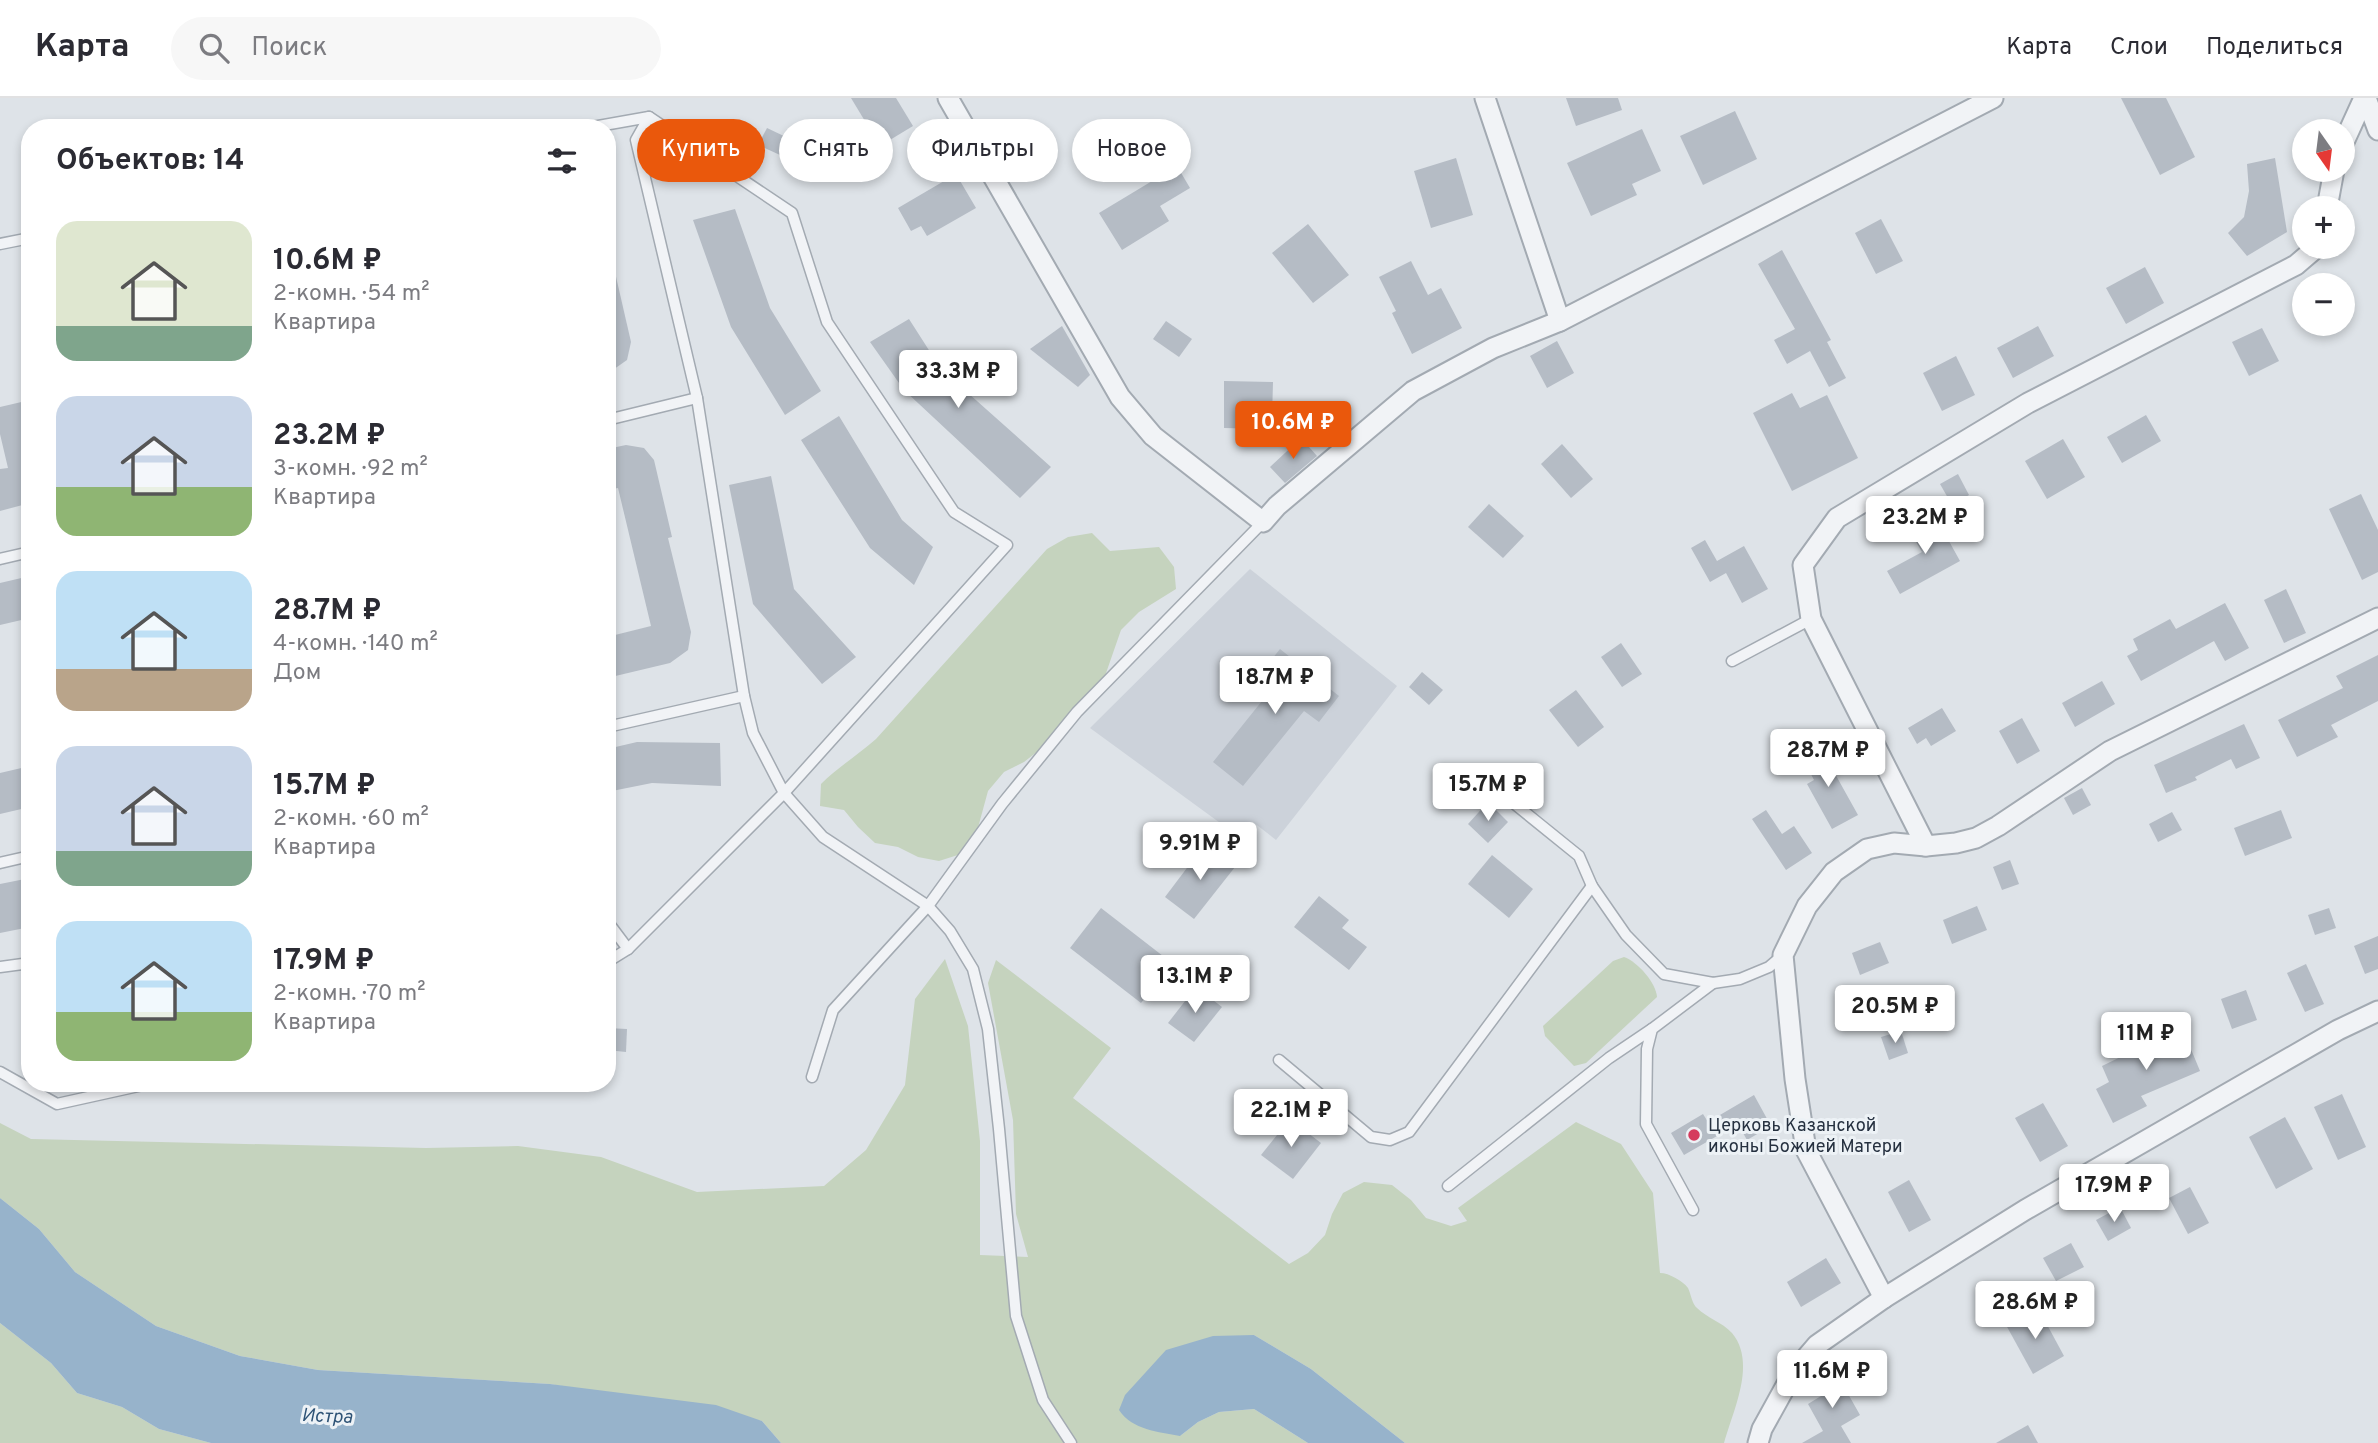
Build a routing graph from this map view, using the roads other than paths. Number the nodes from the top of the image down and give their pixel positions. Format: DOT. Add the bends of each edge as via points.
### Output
graph roads {
  1 [pos="948,98"];
  2 [pos="1485,98"];
  3 [pos="1993,98"];
  4 [pos="2365,98"];
  5 [pos="649,117"];
  6 [pos="2355,119"];
  7 [pos="616,123"];
  8 [pos="2378,130"];
  9 [pos="21,240"];
  10 [pos="0,244"];
  11 [pos="2302,259"];
  12 [pos="1560,321"];
  13 [pos="697,398"];
  14 [pos="616,418"];
  15 [pos="1263,522"];
  16 [pos="21,554"];
  17 [pos="0,559"];
  18 [pos="2378,618"];
  19 [pos="1811,619"];
  20 [pos="1732,661"];
  21 [pos="744,696"];
  22 [pos="616,724"];
  23 [pos="1485,780"];
  24 [pos="784,793"];
  25 [pos="1926,846"];
  26 [pos="21,858"];
  27 [pos="0,863"];
  28 [pos="1592,886"];
  29 [pos="928,906"];
  30 [pos="616,933"];
  31 [pos="628,948"];
  32 [pos="1783,955"];
  33 [pos="616,956"];
  34 [pos="21,964"];
  35 [pos="0,968"];
  36 [pos="1713,983"];
  37 [pos="2378,1011"];
  38 [pos="1652,1029"];
  39 [pos="1279,1060"];
  40 [pos="0,1072"];
  41 [pos="811,1077"];
  42 [pos="21,1084"];
  43 [pos="36,1092"];
  44 [pos="111,1092"];
  45 [pos="1448,1186"];
  46 [pos="1693,1210"];
  47 [pos="1884,1298"];
  48 [pos="1071,1443"];
  49 [pos="1758,1443"];
  1 -- 15 [label="street" via="1120,397 1153,436"];
  2 -- 12 [label="street"];
  3 -- 12 [label="street"];
  4 -- 6 [label="street"];
  4 -- 8 [label="street"];
  5 -- 7 [label="lane"];
  5 -- 13 [label="lane" via="636,140"];
  5 -- 24 [label="lane" via="792,213 827,322 954,512 1007,545"];
  9 -- 10 [label="lane"];
  11 -- 19 [label="street" via="2028,403 1837,517 1803,565"];
  12 -- 15 [label="street" via="1493,348 1413,391"];
  13 -- 14 [label="lane"];
  13 -- 21 [label="lane"];
  15 -- 29 [label="lane" via="1077,712"];
  16 -- 17 [label="lane"];
  18 -- 25 [label="street" via="2110,751 1976,838"];
  19 -- 20 [label="lane"];
  19 -- 25 [label="street"];
  21 -- 22 [label="lane"];
  21 -- 24 [label="lane" via="753,733"];
  23 -- 28 [label="lane" via="1579,856"];
  24 -- 29 [label="lane" via="823,837"];
  24 -- 31 [label="lane"];
  25 -- 32 [label="street" via="1894,843 1867,849 1834,872 1807,906"];
  26 -- 27 [label="lane"];
  28 -- 36 [label="lane" via="1626,935 1664,974"];
  28 -- 39 [label="lane" via="1409,1132 1390,1140 1371,1137"];
  29 -- 41 [label="lane" via="833,1010"];
  29 -- 48 [label="lane" via="973,969 988,1029 1016,1316 1043,1400"];
  30 -- 31 [label="lane"];
  31 -- 33 [label="lane"];
  32 -- 36 [label="lane" via="1769,967 1740,979"];
  32 -- 47 [label="street" via="1806,1150"];
  34 -- 35 [label="lane"];
  36 -- 38 [label="lane"];
  37 -- 47 [label="street" via="2025,1210"];
  38 -- 45 [label="lane"];
  38 -- 46 [label="lane" via="1647,1049 1646,1124"];
  40 -- 42 [label="lane"];
  43 -- 44 [label="lane" via="57,1104"];
  47 -- 49 [label="street" via="1817,1345 1793,1373"];
}
